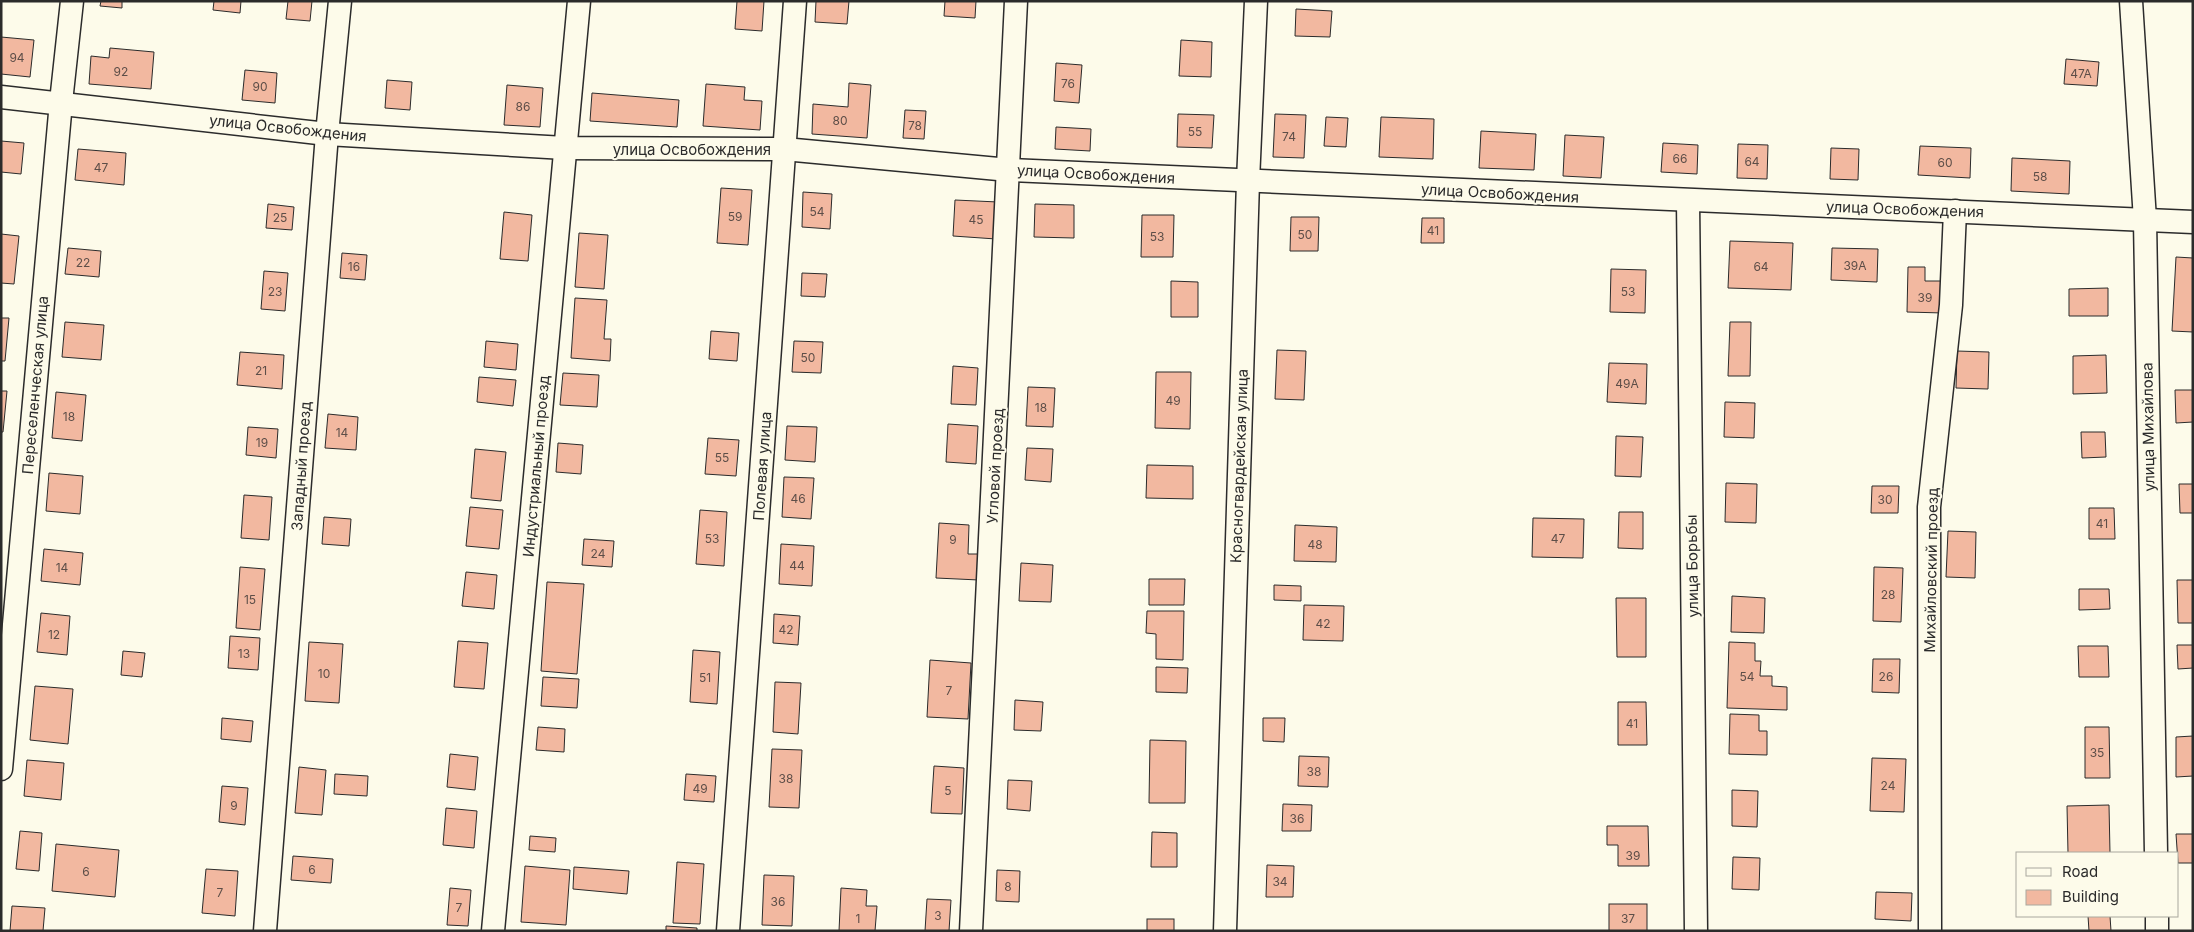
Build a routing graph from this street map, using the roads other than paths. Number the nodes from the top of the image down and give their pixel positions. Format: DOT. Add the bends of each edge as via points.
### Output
graph roads {
  1 [pos="72,1"];
  2 [pos="340,1"];
  3 [pos="579,1"];
  4 [pos="794,1"];
  5 [pos="1016,1"];
  6 [pos="1256,1"];
  7 [pos="2131,1"];
  8 [pos="1,97"];
  9 [pos="61,102"];
  10 [pos="327,134"];
  11 [pos="565,148"];
  12 [pos="784,150"];
  13 [pos="1010,170"];
  14 [pos="1248,181"];
  15 [pos="1688,201"];
  16 [pos="1955,211"];
  17 [pos="2145,220"];
  18 [pos="2193,222"];
  19 [pos="1,769"];
  20 [pos="2156,852"];
  21 [pos="2157,917"];
  22 [pos="265,931"];
  23 [pos="493,931"];
  24 [pos="728,931"];
  25 [pos="971,931"];
  26 [pos="1225,931"];
  27 [pos="1696,931"];
  28 [pos="1930,931"];
  29 [pos="2157,931"];
  1 -- 9 [label="street, Переселенческая улица"];
  2 -- 10 [label="street, Западный проезд"];
  3 -- 11 [label="street, Индустриальный проезд"];
  4 -- 12 [label="street, Полевая улица"];
  5 -- 13 [label="street, Угловой проезд"];
  6 -- 14 [label="street, Красногвардейская улица"];
  7 -- 17 [label="street, улица Михайлова"];
  8 -- 9 [label="street, улица Освобождения"];
  9 -- 10 [label="street, улица Освобождения"];
  9 -- 19 [label="street, Переселенческая улица"];
  10 -- 11 [label="street, улица Освобождения"];
  10 -- 22 [label="street, Западный проезд"];
  11 -- 12 [label="street, улица Освобождения"];
  11 -- 23 [label="street, Индустриальный проезд"];
  12 -- 13 [label="street, улица Освобождения"];
  12 -- 24 [label="street, Полевая улица"];
  13 -- 14 [label="street, улица Освобождения"];
  13 -- 25 [label="street, Угловой проезд"];
  14 -- 15 [label="street, улица Освобождения"];
  14 -- 26 [label="street, Красногвардейская улица"];
  15 -- 16 [label="street, улица Освобождения"];
  15 -- 27 [label="street, улица Борьбы"];
  16 -- 17 [label="street, улица Освобождения"];
  16 -- 28 [label="street, Михайловский проезд" via="1951,304 1929,507"];
  17 -- 18 [label="street, улица Освобождения"];
  17 -- 20 [label="street, улица Михайлова"];
  21 -- 29 [label="street"];
}
